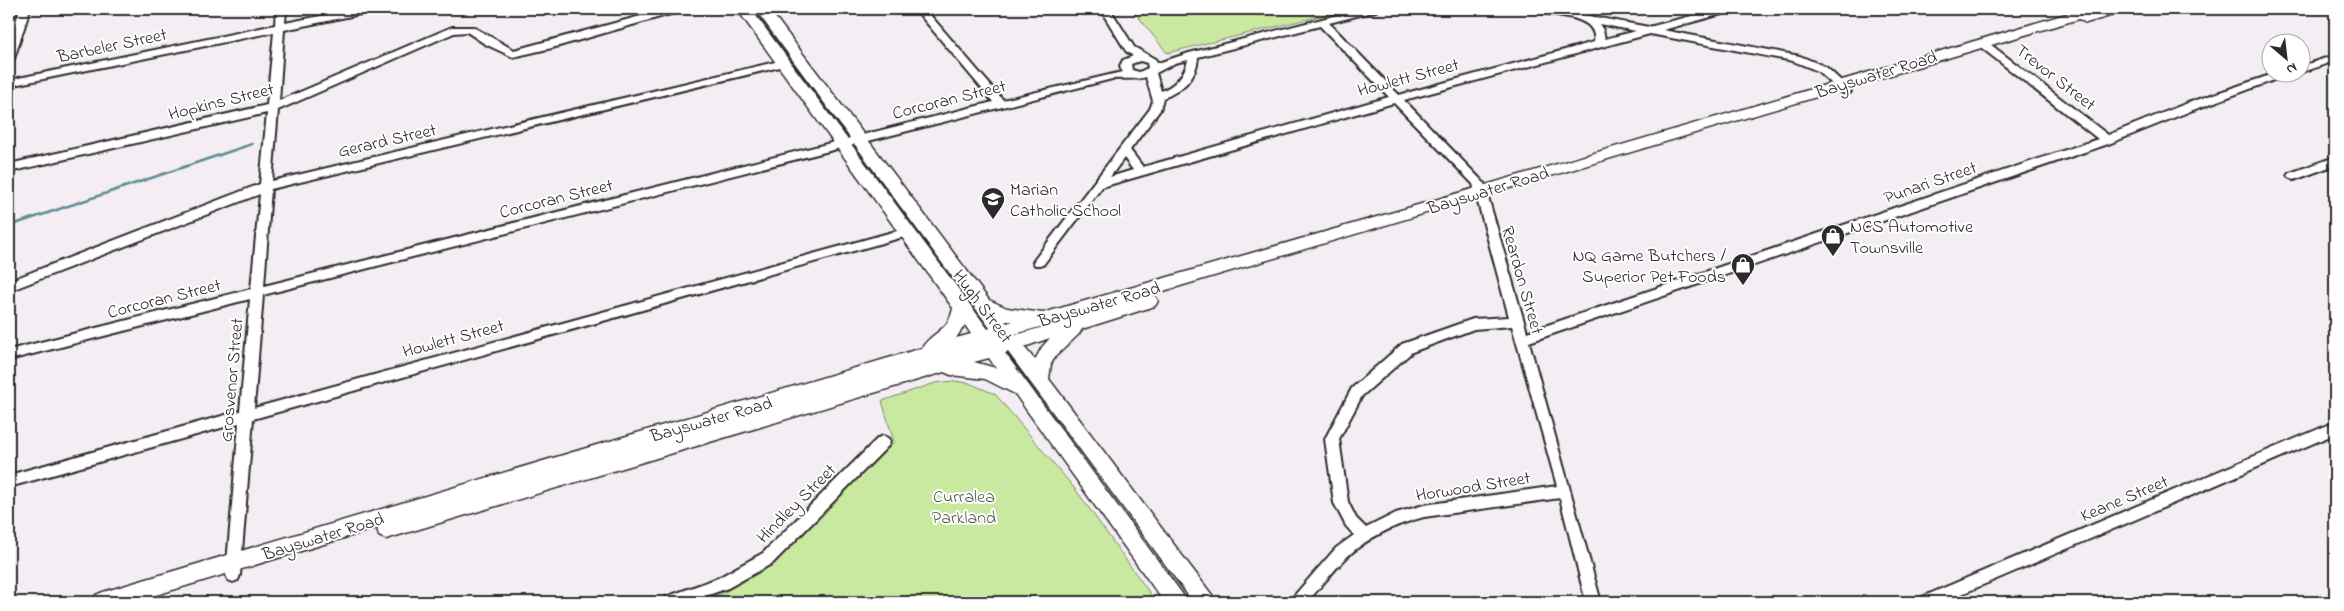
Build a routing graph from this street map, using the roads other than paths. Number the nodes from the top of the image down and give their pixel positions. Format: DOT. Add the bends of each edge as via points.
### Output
graph roads {
  1 [pos="15,9"];
  2 [pos="25,9"];
  3 [pos="281,9"];
  4 [pos="370,9"];
  5 [pos="676,9"];
  6 [pos="744,9"];
  7 [pos="762,9"];
  8 [pos="920,9"];
  9 [pos="1105,9"];
  10 [pos="1372,9"];
  11 [pos="1536,9"];
  12 [pos="1729,9"];
  13 [pos="2119,9"];
  14 [pos="9,10"];
  15 [pos="2097,10"];
  16 [pos="1589,19"];
  17 [pos="1684,21"];
  18 [pos="1322,22"];
  19 [pos="279,28"];
  20 [pos="1652,30"];
  21 [pos="1692,38"];
  22 [pos="1598,45"];
  23 [pos="1985,45"];
  24 [pos="1193,55"];
  25 [pos="1146,58"];
  26 [pos="2335,58"];
  27 [pos="9,59"];
  28 [pos="1171,61"];
  29 [pos="784,63"];
  30 [pos="1130,65"];
  31 [pos="2312,66"];
  32 [pos="1151,71"];
  33 [pos="2262,82"];
  34 [pos="9,83"];
  35 [pos="1843,88"];
  36 [pos="1156,94"];
  37 [pos="1395,100"];
  38 [pos="1000,104"];
  39 [pos="272,108"];
  40 [pos="2107,140"];
  41 [pos="858,141"];
  42 [pos="842,144"];
  43 [pos="1124,150"];
  44 [pos="2335,162"];
  45 [pos="9,168"];
  46 [pos="1140,171"];
  47 [pos="2294,176"];
  48 [pos="1099,184"];
  49 [pos="265,187"];
  50 [pos="1481,196"];
  51 [pos="907,232"];
  52 [pos="1039,262"];
  53 [pos="9,286"];
  54 [pos="256,292"];
  55 [pos="971,304"];
  56 [pos="1051,317"];
  57 [pos="1517,321"];
  58 [pos="1079,324"];
  59 [pos="1522,339"];
  60 [pos="998,341"];
  61 [pos="9,355"];
  62 [pos="922,364"];
  63 [pos="1040,382"];
  64 [pos="1024,393"];
  65 [pos="245,415"];
  66 [pos="2335,428"];
  67 [pos="883,442"];
  68 [pos="9,481"];
  69 [pos="1565,491"];
  70 [pos="1364,536"];
  71 [pos="233,569"];
  72 [pos="103,602"];
  73 [pos="140,602"];
  74 [pos="671,602"];
  75 [pos="1176,602"];
  76 [pos="1205,602"];
  77 [pos="1298,602"];
  78 [pos="1594,602"];
  79 [pos="1927,602"];
  1 -- 14 [label="street"];
  2 -- 27 [label="street"];
  3 -- 19 [label="street, Grosvenor Street"];
  4 -- 19 [label="street, Barbeler Street"];
  5 -- 39 [label="street, Hopkins Street" via="513,54 468,29 460,28"];
  6 -- 29 [label="main road, Hugh Street"];
  7 -- 41 [label="main road, Hugh Street"];
  8 -- 38 [label="street"];
  9 -- 30 [label="street"];
  10 -- 18 [label="street"];
  11 -- 16 [label="street"];
  12 -- 17 [label="street, Howlett Street"];
  13 -- 15 [label="main road, Bayswater Road"];
  15 -- 23 [label="main road, Bayswater Road"];
  16 -- 20 [label="street"];
  16 -- 22 [label="street" via="1599,30 1601,39"];
  17 -- 20 [label="street, Howlett Street"];
  17 -- 21 [label="street" via="1685,33"];
  18 -- 24 [label="street"];
  18 -- 37 [label="street, Reardon Street"];
  19 -- 34 [label="street, Barbeler Street"];
  19 -- 39 [label="street, Grosvenor Street"];
  20 -- 21 [label="street"];
  20 -- 22 [label="street, Howlett Street"];
  21 -- 35 [label="street" via="1804,60 1822,69"];
  22 -- 37 [label="street, Howlett Street"];
  23 -- 35 [label="main road, Bayswater Road"];
  23 -- 40 [label="street, Trevor Street"];
  24 -- 28 [label="street"];
  24 -- 36 [label="street" via="1193,66 1176,88"];
  25 -- 28 [label="street"];
  25 -- 30 [label="street"];
  25 -- 32 [label="street" via="1153,63"];
  26 -- 31 [label="street"];
  28 -- 32 [label="street"];
  29 -- 42 [label="main road, Hugh Street"];
  29 -- 49 [label="street, Gerard Street"];
  30 -- 32 [label="street"];
  30 -- 36 [label="street"];
  30 -- 38 [label="street, Corcoran Street" via="1112,76"];
  32 -- 36 [label="street"];
  33 -- 40 [label="street, Punari Street"];
  35 -- 50 [label="main road, Bayswater Road"];
  36 -- 43 [label="street" via="1155,110"];
  37 -- 46 [label="street, Howlett Street"];
  37 -- 50 [label="street, Reardon Street" via="1478,183"];
  38 -- 41 [label="street, Corcoran Street"];
  39 -- 45 [label="street, Hopkins Street"];
  39 -- 49 [label="street, Grosvenor Street"];
  40 -- 59 [label="street, Punari Street"];
  41 -- 42 [label="street, Corcoran Street"];
  41 -- 55 [label="main road, Hugh Street"];
  42 -- 51 [label="main road, Hugh Street"];
  42 -- 54 [label="street, Corcoran Street"];
  43 -- 46 [label="street"];
  43 -- 48 [label="street"];
  44 -- 47 [label="street"];
  46 -- 48 [label="street, Howlett Street"];
  48 -- 52 [label="street"];
  49 -- 53 [label="street, Gerard Street"];
  49 -- 54 [label="street, Grosvenor Street"];
  50 -- 56 [label="main road, Bayswater Road"];
  50 -- 57 [label="street, Reardon Street"];
  50 -- 58 [label="main road, Bayswater Road"];
  51 -- 55 [label="main road, Hugh Street"];
  51 -- 65 [label="street, Howlett Street"];
  54 -- 61 [label="street, Corcoran Street"];
  54 -- 65 [label="street, Grosvenor Street"];
  55 -- 56 [label="main road" via="1005,314"];
  55 -- 60 [label="main road, Hugh Street"];
  55 -- 62 [label="main road" via="957,326"];
  56 -- 60 [label="main road, Bayswater Road"];
  57 -- 59 [label="street, Reardon Street"];
  57 -- 70 [label="street" via="1473,324 1407,348 1358,392 1332,439 1341,503 1351,522"];
  58 -- 60 [label="main road, Bayswater Road"];
  58 -- 63 [label="main road" via="1042,360"];
  59 -- 69 [label="street, Reardon Street"];
  60 -- 62 [label="main road, Bayswater Road"];
  60 -- 63 [label="main road, Hugh Street"];
  60 -- 64 [label="main road, Hugh Street"];
  62 -- 64 [label="main road" via="987,371"];
  62 -- 71 [label="main road, Bayswater Road"];
  63 -- 76 [label="main road, Hugh Street"];
  64 -- 75 [label="main road, Hugh Street"];
  65 -- 68 [label="street, Howlett Street"];
  65 -- 71 [label="street, Grosvenor Street"];
  66 -- 79 [label="street, Keane Street"];
  67 -- 74 [label="street, Hindley Street" via="768,558 723,583"];
  69 -- 70 [label="street, Horwood Street" via="1424,511 1401,517"];
  69 -- 78 [label="street, Reardon Street"];
  70 -- 77 [label="street, Horwood Street" via="1341,553"];
  71 -- 72 [label="main road, Bayswater Road"];
  71 -- 73 [label="main road, Bayswater Road"];
}
